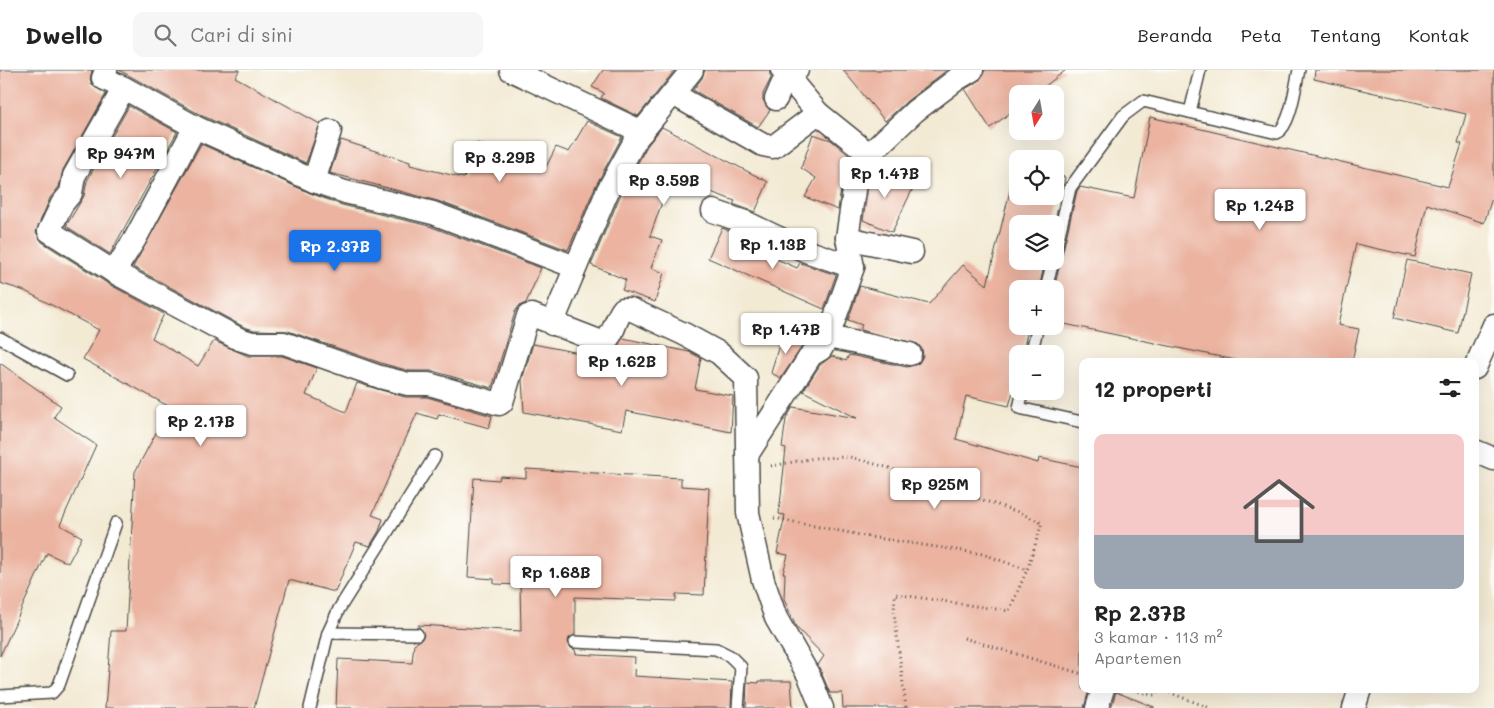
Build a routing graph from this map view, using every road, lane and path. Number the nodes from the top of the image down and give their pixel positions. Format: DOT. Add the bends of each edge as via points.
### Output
graph roads {
  1 [pos="106,70"];
  2 [pos="511,70"];
  3 [pos="692,70"];
  4 [pos="972,70"];
  5 [pos="1200,70"];
  6 [pos="1299,70"];
  7 [pos="790,72"];
  8 [pos="124,88"];
  9 [pos="674,94"];
  10 [pos="776,99"];
  11 [pos="1190,112"];
  12 [pos="818,113"];
  13 [pos="195,126"];
  14 [pos="330,131"];
  15 [pos="642,132"];
  16 [pos="869,154"];
  17 [pos="314,181"];
  18 [pos="713,211"];
  19 [pos="1064,215"];
  20 [pos="846,238"];
  21 [pos="912,252"];
  22 [pos="575,267"];
  23 [pos="853,267"];
  24 [pos="114,272"];
  25 [pos="552,324"];
  26 [pos="1494,325"];
  27 [pos="828,337"];
  28 [pos="0,338"];
  29 [pos="910,354"];
  30 [pos="1479,359"];
  31 [pos="68,375"];
  32 [pos="1021,400"];
  33 [pos="1079,421"];
  34 [pos="1479,453"];
  35 [pos="435,456"];
  36 [pos="1494,460"];
  37 [pos="747,462"];
  38 [pos="748,513"];
  39 [pos="116,523"];
  40 [pos="1027,570"];
  41 [pos="328,633"];
  42 [pos="417,634"];
  43 [pos="964,638"];
  44 [pos="575,642"];
  45 [pos="1079,673"];
  46 [pos="1102,693"];
  47 [pos="1144,693"];
  48 [pos="1157,693"];
  49 [pos="1171,693"];
  50 [pos="1359,693"];
  51 [pos="0,696"];
  52 [pos="310,708"];
  53 [pos="738,708"];
  54 [pos="822,708"];
  55 [pos="906,708"];
  56 [pos="1097,708"];
  57 [pos="1210,708"];
  58 [pos="1354,708"];
  1 -- 8 [label="street" via="103,78"];
  2 -- 15 [label="street"];
  3 -- 9 [label="street"];
  4 -- 16 [label="street" via="915,111"];
  5 -- 11 [label="lane"];
  6 -- 11 [label="lane" via="1284,130 1277,134"];
  7 -- 10 [label="street"];
  7 -- 12 [label="street"];
  8 -- 13 [label="street"];
  8 -- 24 [label="street" via="74,176 71,193 49,231"];
  9 -- 12 [label="street" via="763,145 773,147"];
  9 -- 15 [label="street"];
  11 -- 19 [label="lane" via="1143,101 1124,116 1070,188"];
  12 -- 16 [label="street"];
  13 -- 17 [label="street"];
  13 -- 24 [label="street"];
  14 -- 17 [label="street"];
  15 -- 22 [label="street" via="608,190"];
  16 -- 20 [label="street" via="857,170"];
  17 -- 22 [label="street" via="345,192 433,213"];
  18 -- 23 [label="street" via="806,252"];
  20 -- 21 [label="street"];
  20 -- 23 [label="street"];
  22 -- 25 [label="street"];
  23 -- 27 [label="street"];
  24 -- 25 [label="street" via="252,344 284,343 380,377 408,384 429,384 495,405 502,402 528,316"];
  25 -- 37 [label="street" via="604,343 619,314 623,309 630,309 718,353 746,378"];
  26 -- 30 [label="street"];
  27 -- 29 [label="street"];
  27 -- 37 [label="street" via="821,349 811,355"];
  28 -- 31 [label="lane"];
  32 -- 33 [label="lane" via="1019,408"];
  34 -- 36 [label="street"];
  35 -- 41 [label="lane" via="339,609"];
  37 -- 38 [label="street"];
  37 -- 40 [label="path" via="850,457 1018,512 1042,522"];
  38 -- 40 [label="path" via="870,537 983,554"];
  38 -- 54 [label="street" via="763,580 776,618 809,676"];
  39 -- 51 [label="lane" via="59,685 52,693"];
  40 -- 55 [label="path" via="1009,611 895,594 894,612"];
  41 -- 42 [label="lane"];
  41 -- 52 [label="lane"];
  43 -- 45 [label="path"];
  44 -- 53 [label="lane" via="716,649 741,667"];
  46 -- 56 [label="street"];
  47 -- 48 [label="path"];
  49 -- 57 [label="path"];
  50 -- 58 [label="street"];
}
